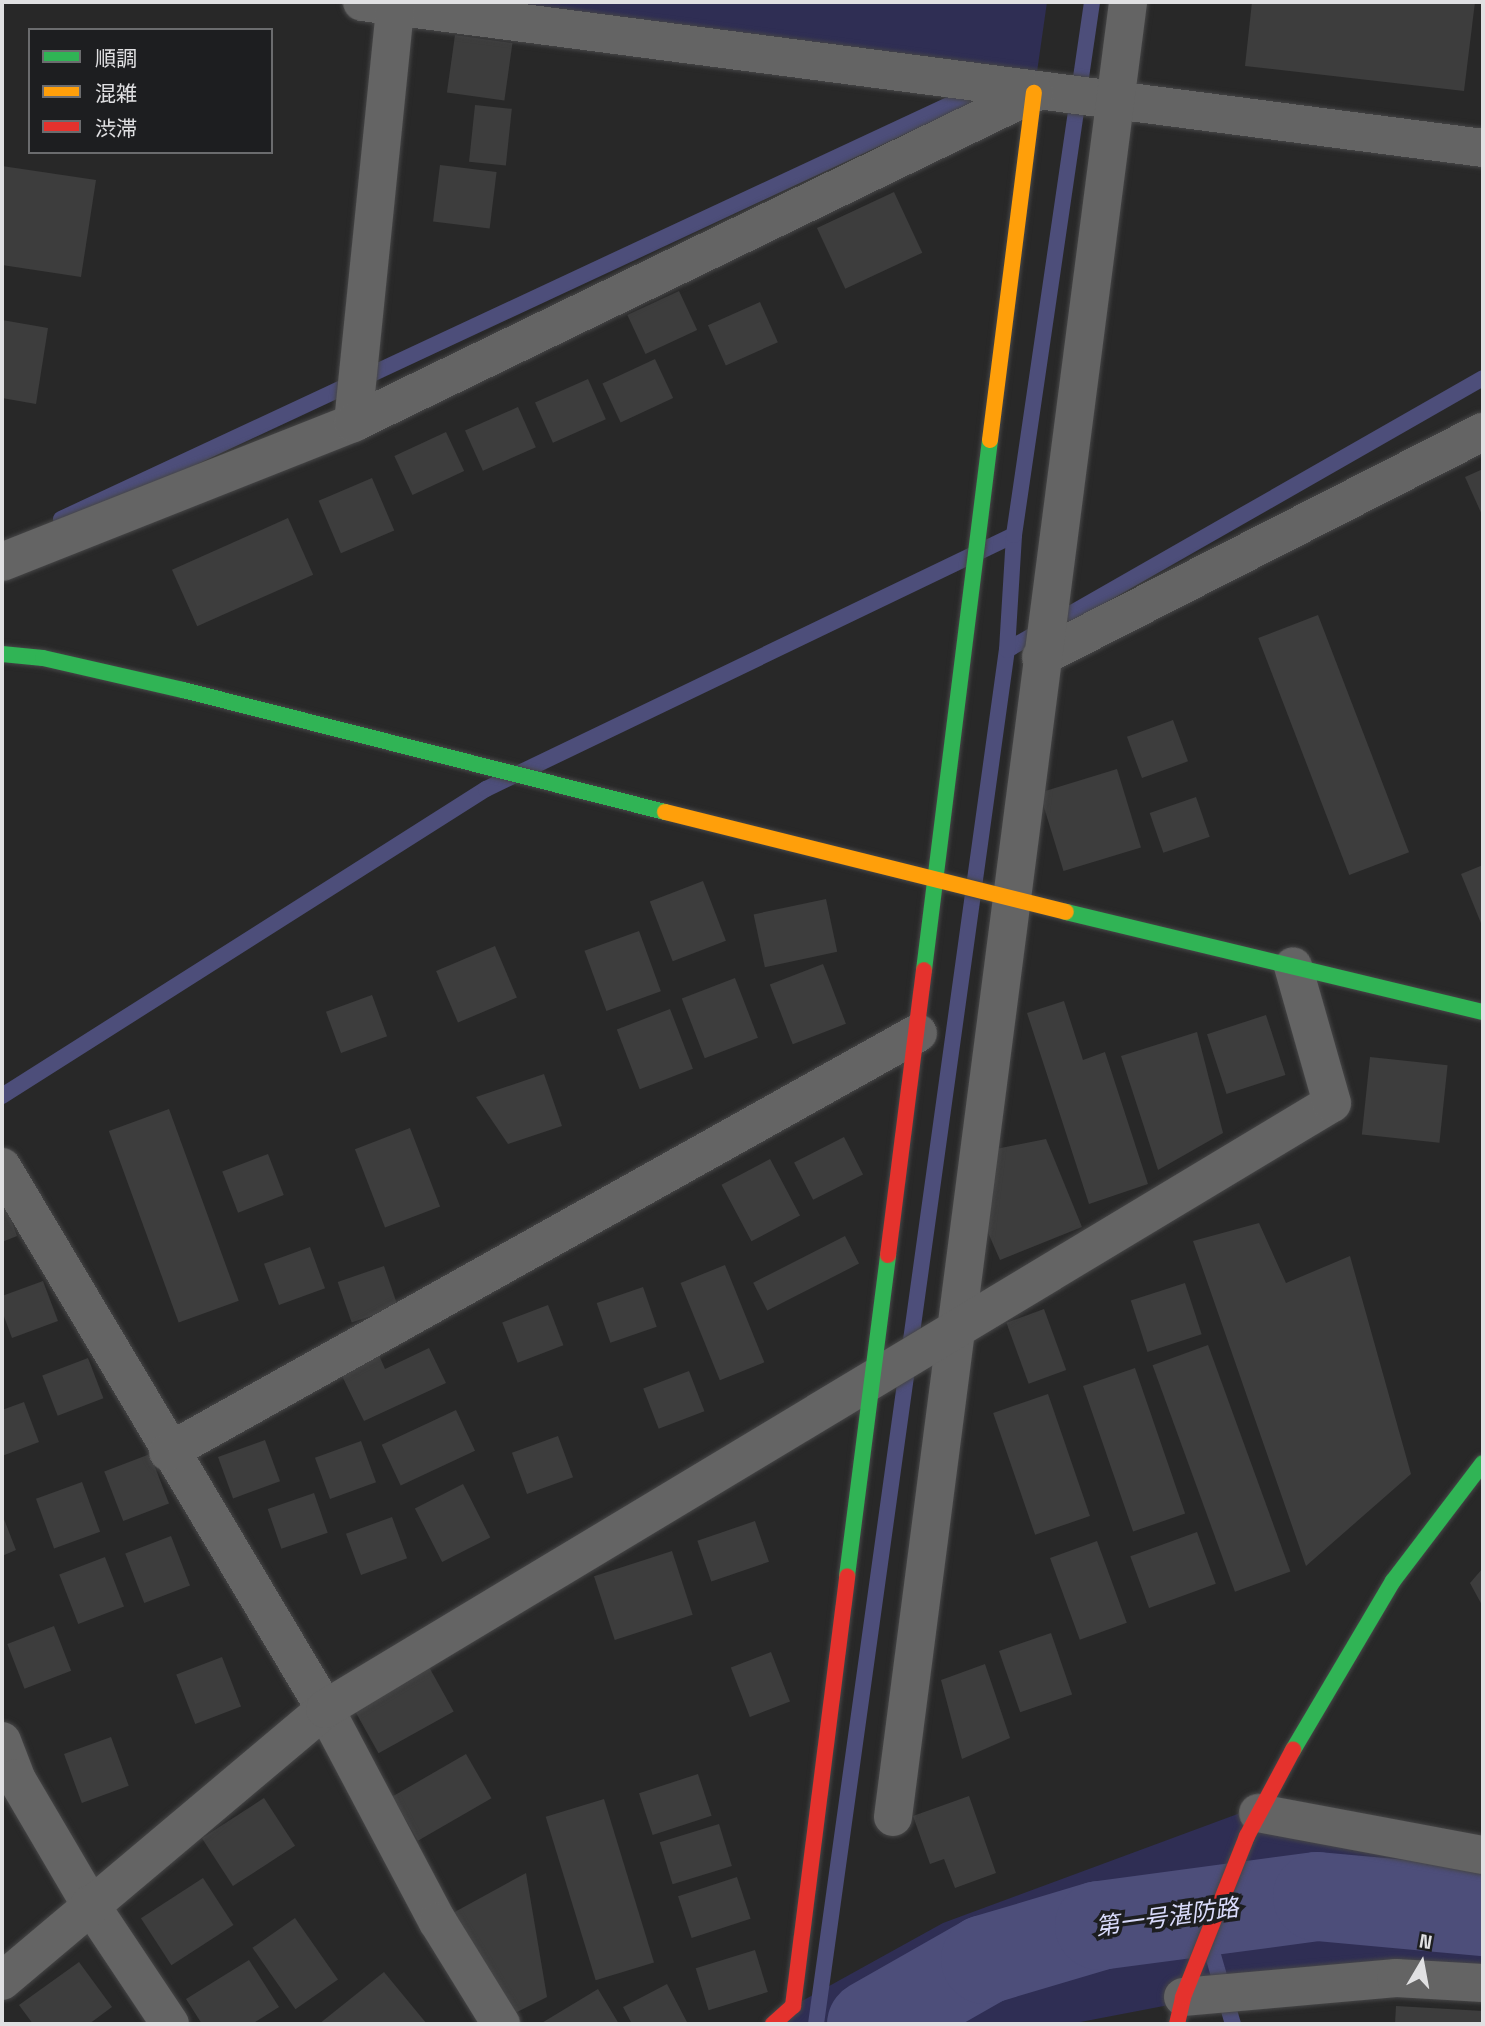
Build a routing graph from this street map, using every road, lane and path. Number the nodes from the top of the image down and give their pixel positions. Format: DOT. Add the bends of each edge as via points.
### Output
graph roads {
  1 [pos="1128,2"];
  2 [pos="384,3"];
  3 [pos="1034,93"];
  4 [pos="1115,101"];
  5 [pos="1483,148"];
  6 [pos="354,423"];
  7 [pos="1483,432"];
  8 [pos="2,562"];
  9 [pos="2,654"];
  10 [pos="1041,657"];
  11 [pos="938,881"];
  12 [pos="1011,899"];
  13 [pos="1293,965"];
  14 [pos="1483,1012"];
  15 [pos="918,1032"];
  16 [pos="2,1167"];
  17 [pos="950,1330"];
  18 [pos="875,1380"];
  19 [pos="168,1452"];
  20 [pos="1483,1464"];
  21 [pos="325,1709"];
  22 [pos="2,1741"];
  23 [pos="892,1817"];
  24 [pos="1252,1825"];
  25 [pos="1483,1856"];
  26 [pos="90,1904"];
  27 [pos="2,1981"];
  28 [pos="1483,1983"];
  29 [pos="1180,2011"];
  30 [pos="170,2024"];
  31 [pos="501,2024"];
  32 [pos="773,2024"];
  1 -- 4 [label="street"];
  2 -- 3 [label="street"];
  2 -- 6 [label="street"];
  3 -- 4 [label="street"];
  3 -- 6 [label="street"];
  3 -- 11 [label="street"];
  4 -- 5 [label="street"];
  4 -- 10 [label="street"];
  6 -- 8 [label="street"];
  7 -- 10 [label="street"];
  9 -- 11 [label="street" via="43,658 183,691"];
  10 -- 12 [label="street"];
  11 -- 12 [label="street"];
  11 -- 15 [label="street"];
  12 -- 13 [label="street"];
  12 -- 17 [label="street"];
  13 -- 14 [label="street"];
  13 -- 17 [label="street" via="1332,1103"];
  15 -- 18 [label="street"];
  15 -- 19 [label="street"];
  16 -- 19 [label="street"];
  17 -- 18 [label="street"];
  17 -- 23 [label="street"];
  18 -- 21 [label="street"];
  18 -- 32 [label="street" via="793,2006"];
  19 -- 21 [label="street"];
  20 -- 24 [label="street" via="1393,1581"];
  21 -- 26 [label="street"];
  21 -- 31 [label="street" via="438,1922"];
  22 -- 26 [label="street" via="16,1778"];
  24 -- 25 [label="street"];
  24 -- 29 [label="street"];
  26 -- 27 [label="street"];
  26 -- 30 [label="street"];
  28 -- 29 [label="street" via="1396,1978"];
}
